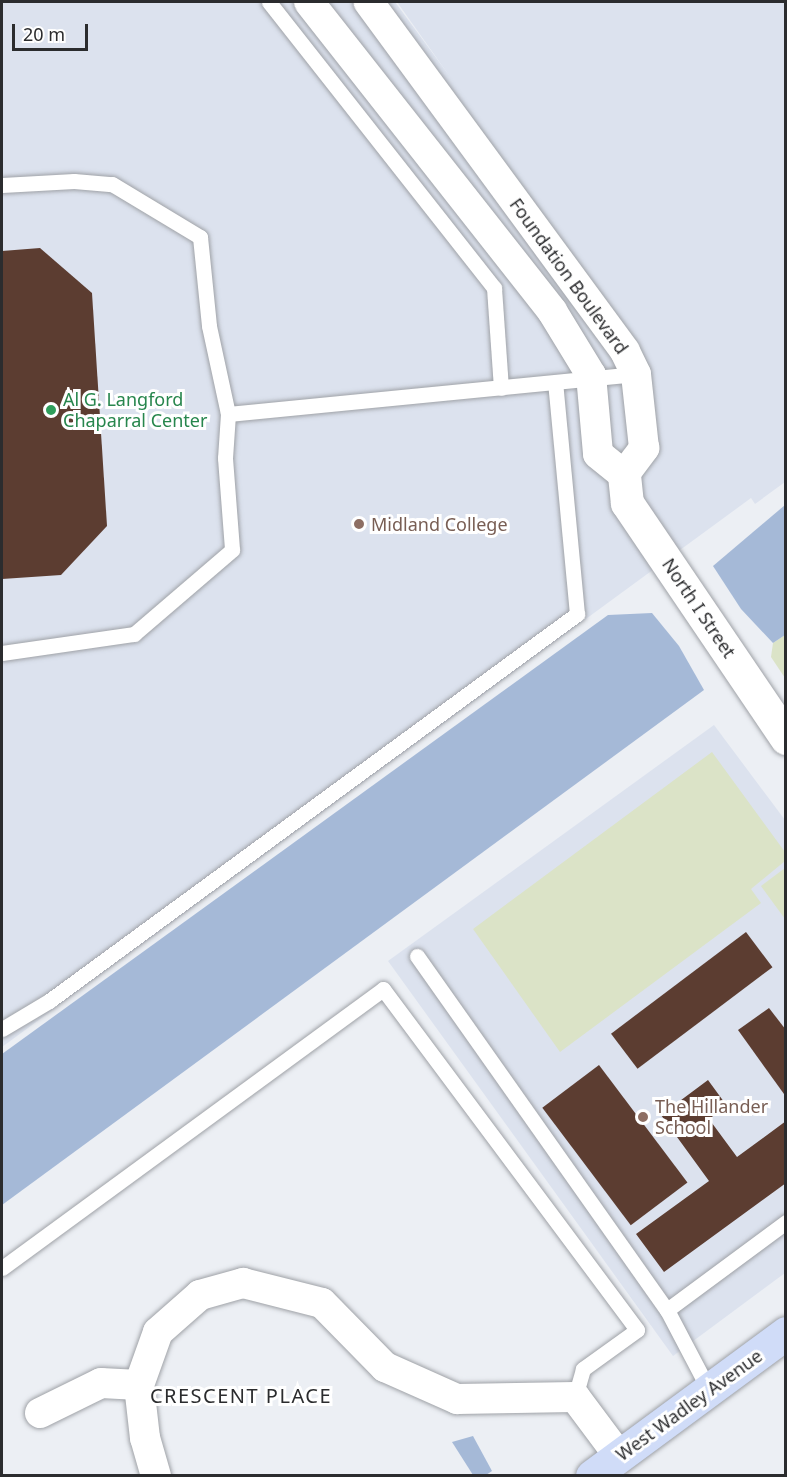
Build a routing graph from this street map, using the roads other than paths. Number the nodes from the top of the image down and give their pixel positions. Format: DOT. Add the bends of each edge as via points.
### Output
graph roads {
  1 [pos="269,2"];
  2 [pos="309,2"];
  3 [pos="369,2"];
  4 [pos="425,78"];
  5 [pos="388,102"];
  6 [pos="2,185"];
  7 [pos="636,374"];
  8 [pos="591,375"];
  9 [pos="555,383"];
  10 [pos="501,388"];
  11 [pos="228,414"];
  12 [pos="624,475"];
  13 [pos="2,653"];
  14 [pos="786,738"];
  15 [pos="417,956"];
  16 [pos="2,1029"];
  17 [pos="786,1222"];
  18 [pos="2,1268"];
  19 [pos="667,1310"];
  20 [pos="786,1334"];
  21 [pos="140,1385"];
  22 [pos="709,1390"];
  23 [pos="575,1397"];
  24 [pos="40,1413"];
  25 [pos="619,1456"];
  26 [pos="156,1476"];
  27 [pos="592,1476"];
  1 -- 10 [label="lane" via="494,288"];
  2 -- 5 [label="street, Foundation Boulevard"];
  3 -- 4 [label="street, Foundation Boulevard"];
  4 -- 5 [label="street"];
  4 -- 7 [label="street, Foundation Boulevard" via="625,351"];
  5 -- 8 [label="street, Foundation Boulevard" via="552,311"];
  6 -- 11 [label="lane" via="74,181 112,184 200,237 209,326"];
  7 -- 8 [label="lane"];
  7 -- 12 [label="street, Foundation Boulevard" via="644,448"];
  8 -- 9 [label="lane"];
  8 -- 12 [label="street, Foundation Boulevard" via="598,454"];
  9 -- 10 [label="lane"];
  9 -- 16 [label="lane" via="577,615 49,1001"];
  10 -- 11 [label="lane"];
  11 -- 13 [label="lane" via="225,458 232,550 134,633"];
  12 -- 14 [label="street, North I Street" via="627,503"];
  15 -- 19 [label="lane"];
  17 -- 19 [label="lane"];
  18 -- 23 [label="lane" via="383,989 637,1329 583,1369"];
  19 -- 22 [label="lane"];
  20 -- 22 [label="main road, West Wadley Avenue"];
  21 -- 23 [label="street" via="158,1332 200,1295 243,1284 322,1304 385,1367 457,1399"];
  21 -- 24 [label="street" via="101,1383"];
  21 -- 26 [label="street" via="145,1438"];
  22 -- 25 [label="main road, West Wadley Avenue"];
  23 -- 25 [label="street"];
  25 -- 27 [label="main road, West Wadley Avenue"];
}
